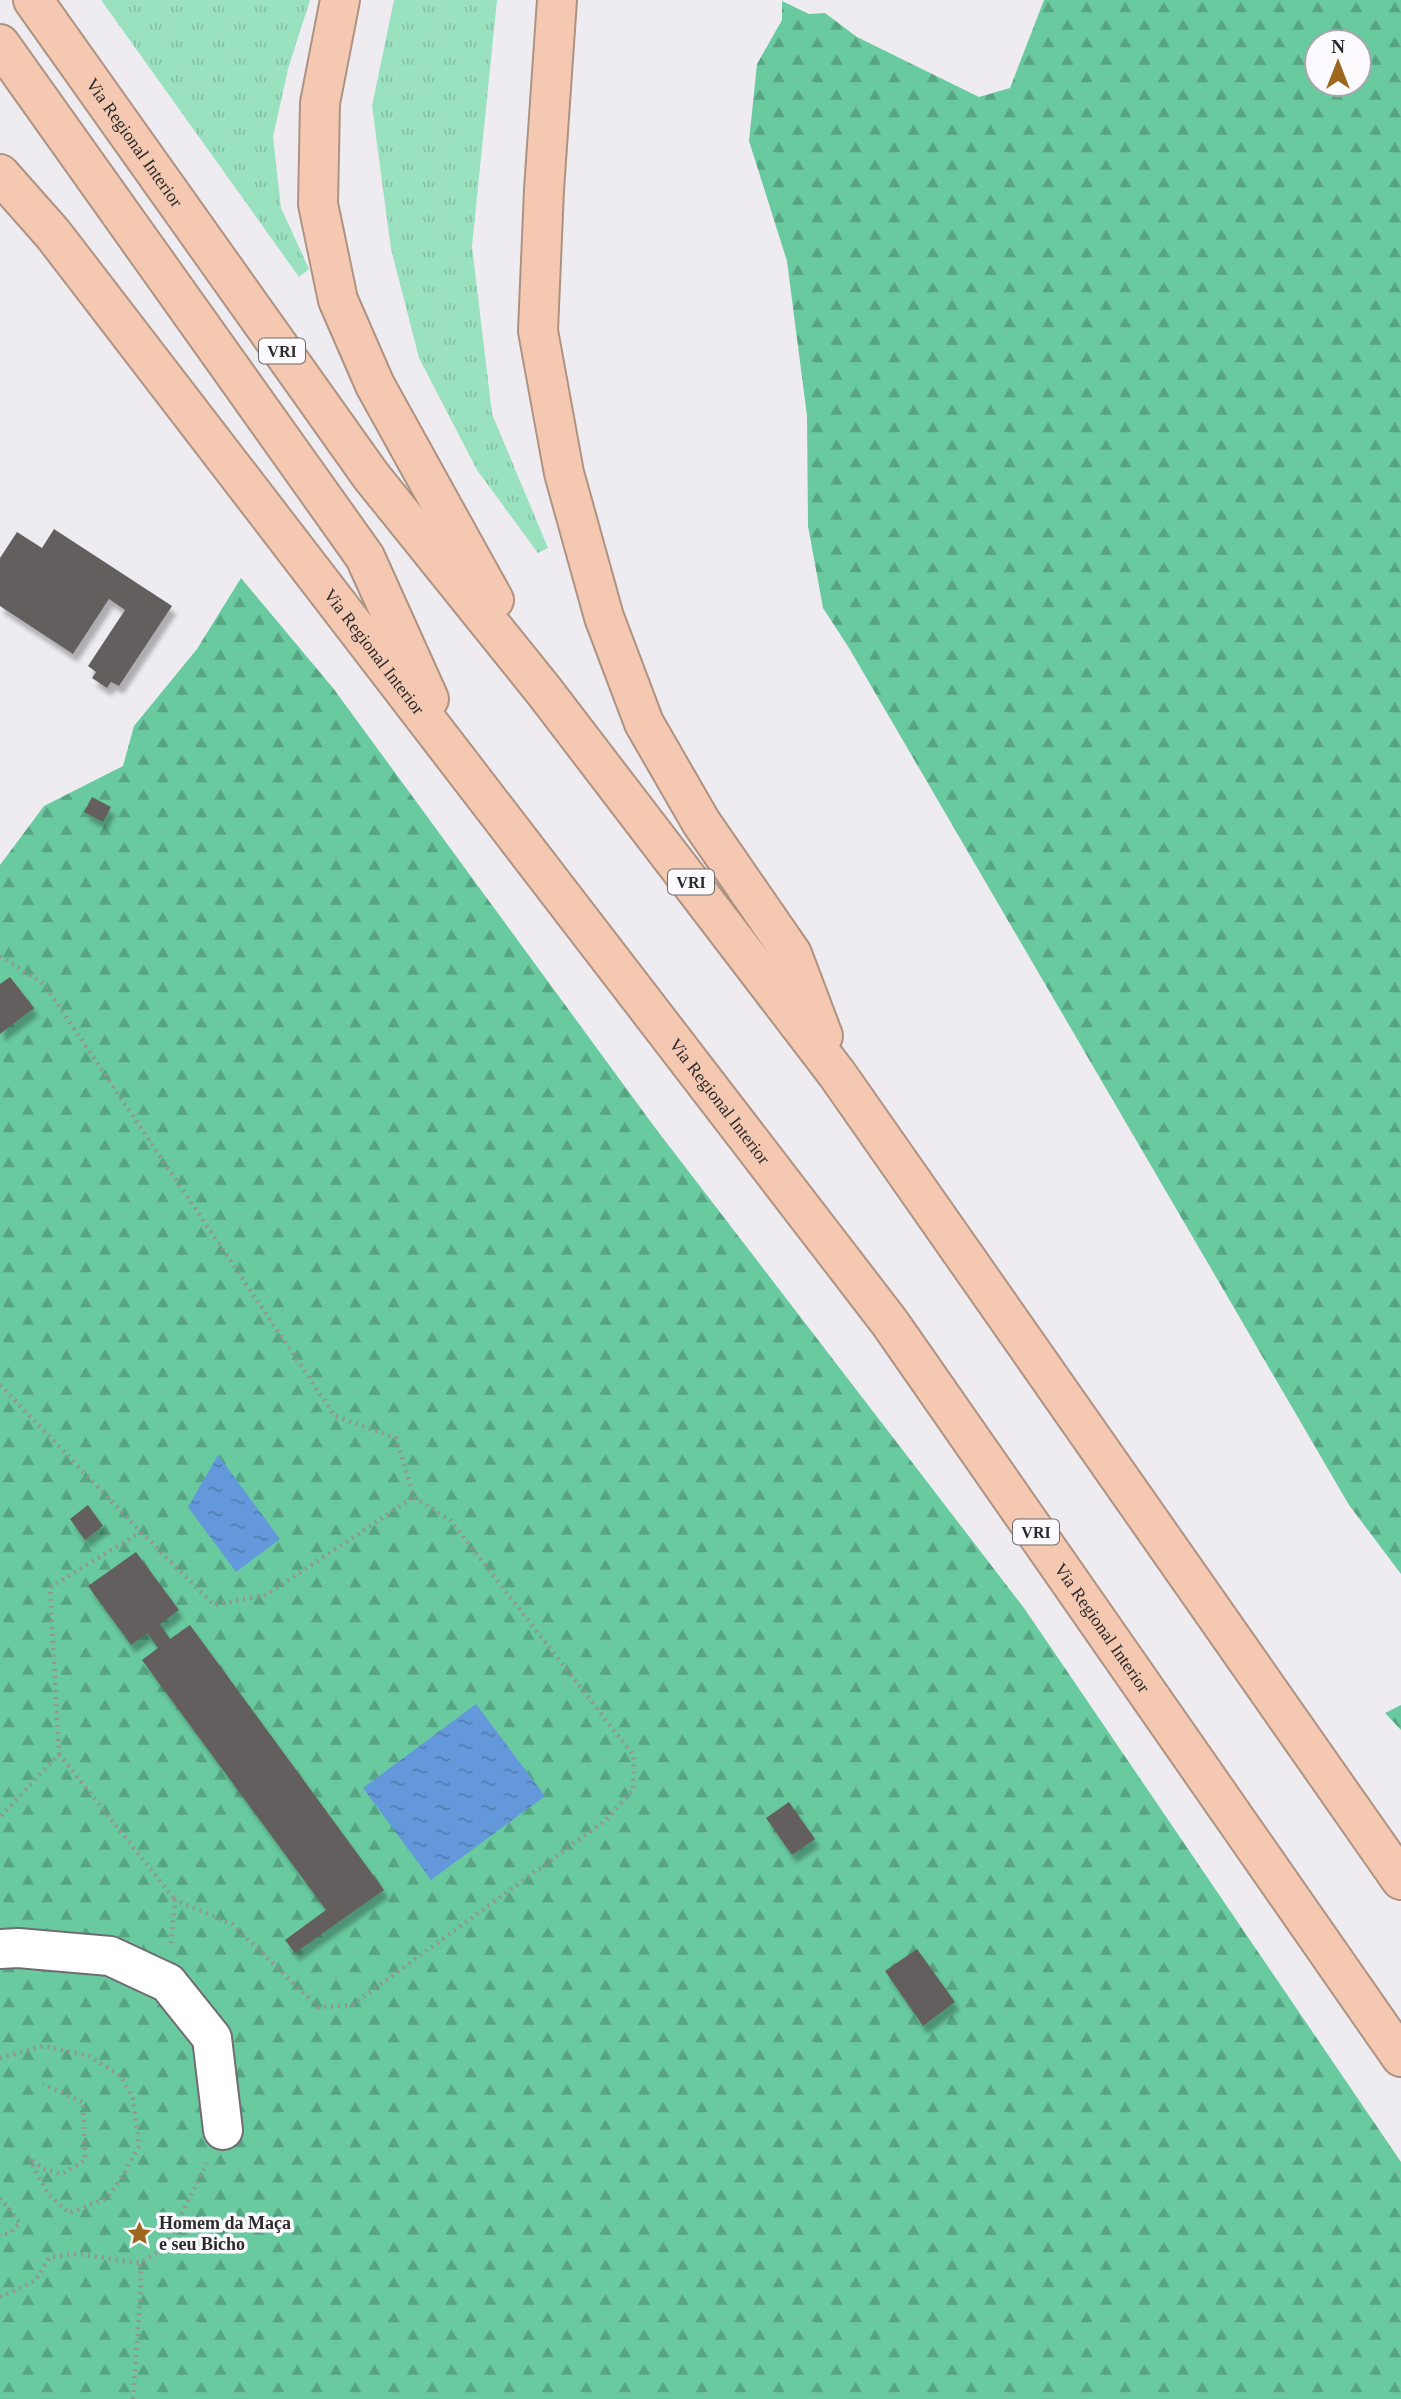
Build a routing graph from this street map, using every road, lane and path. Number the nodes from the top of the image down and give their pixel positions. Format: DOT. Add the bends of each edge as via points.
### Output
graph roads {
  1 [pos="33,0"];
  2 [pos="340,0"];
  3 [pos="557,0"];
  4 [pos="0,44"];
  5 [pos="0,174"];
  6 [pos="0,197"];
  7 [pos="53,234"];
  8 [pos="544,691"];
  9 [pos="456,759"];
  10 [pos="0,956"];
  11 [pos="837,1074"];
  12 [pos="0,1385"];
  13 [pos="414,1497"];
  14 [pos="141,1532"];
  15 [pos="59,1754"];
  16 [pos="0,1817"];
  17 [pos="1401,1880"];
  18 [pos="175,1900"];
  19 [pos="0,1949"];
  20 [pos="168,1983"];
  21 [pos="1401,2057"];
  22 [pos="0,2058"];
  23 [pos="43,2084"];
  24 [pos="223,2130"];
  25 [pos="0,2198"];
  26 [pos="0,2235"];
  27 [pos="140,2263"];
  28 [pos="0,2297"];
  29 [pos="133,2399"];
  1 -- 8 [label="highway, Via Regional Interior / VRI" via="371,476"];
  2 -- 8 [label="highway" via="320,103 318,204 338,300 375,385"];
  3 -- 11 [label="highway" via="538,331 564,473 604,617 644,723 701,822 792,954"];
  4 -- 9 [label="highway" via="365,557"];
  5 -- 7 [label="highway, Via Regional Interior / VRI"];
  6 -- 7 [label="highway"];
  7 -- 9 [label="highway, Via Regional Interior / VRI"];
  8 -- 11 [label="highway, Via Regional Interior / VRI"];
  9 -- 21 [label="highway, Via Regional Interior / VRI" via="890,1323"];
  10 -- 13 [label="path" via="44,984 335,1416 396,1438"];
  11 -- 17 [label="highway, Via Regional Interior / VRI"];
  12 -- 14 [label="path"];
  13 -- 14 [label="path" via="267,1595 214,1605"];
  13 -- 18 [label="path" via="450,1520 634,1756 633,1790 606,1820 352,2005 318,2007 232,1924"];
  14 -- 15 [label="path" via="50,1587"];
  15 -- 16 [label="path"];
  15 -- 18 [label="path"];
  18 -- 20 [label="path"];
  19 -- 20 [label="street" via="110,1956"];
  20 -- 24 [label="street" via="212,2038"];
  22 -- 23 [label="path" via="44,2046 89,2056 121,2076 133,2099 139,2146 125,2172 107,2198 69,2213 48,2194 29,2158 62,2174 85,2160 83,2102"];
  24 -- 27 [label="path" via="165,2247"];
  25 -- 26 [label="path" via="20,2223"];
  27 -- 28 [label="path" via="77,2254 50,2257 35,2281"];
  27 -- 29 [label="path"];
}
